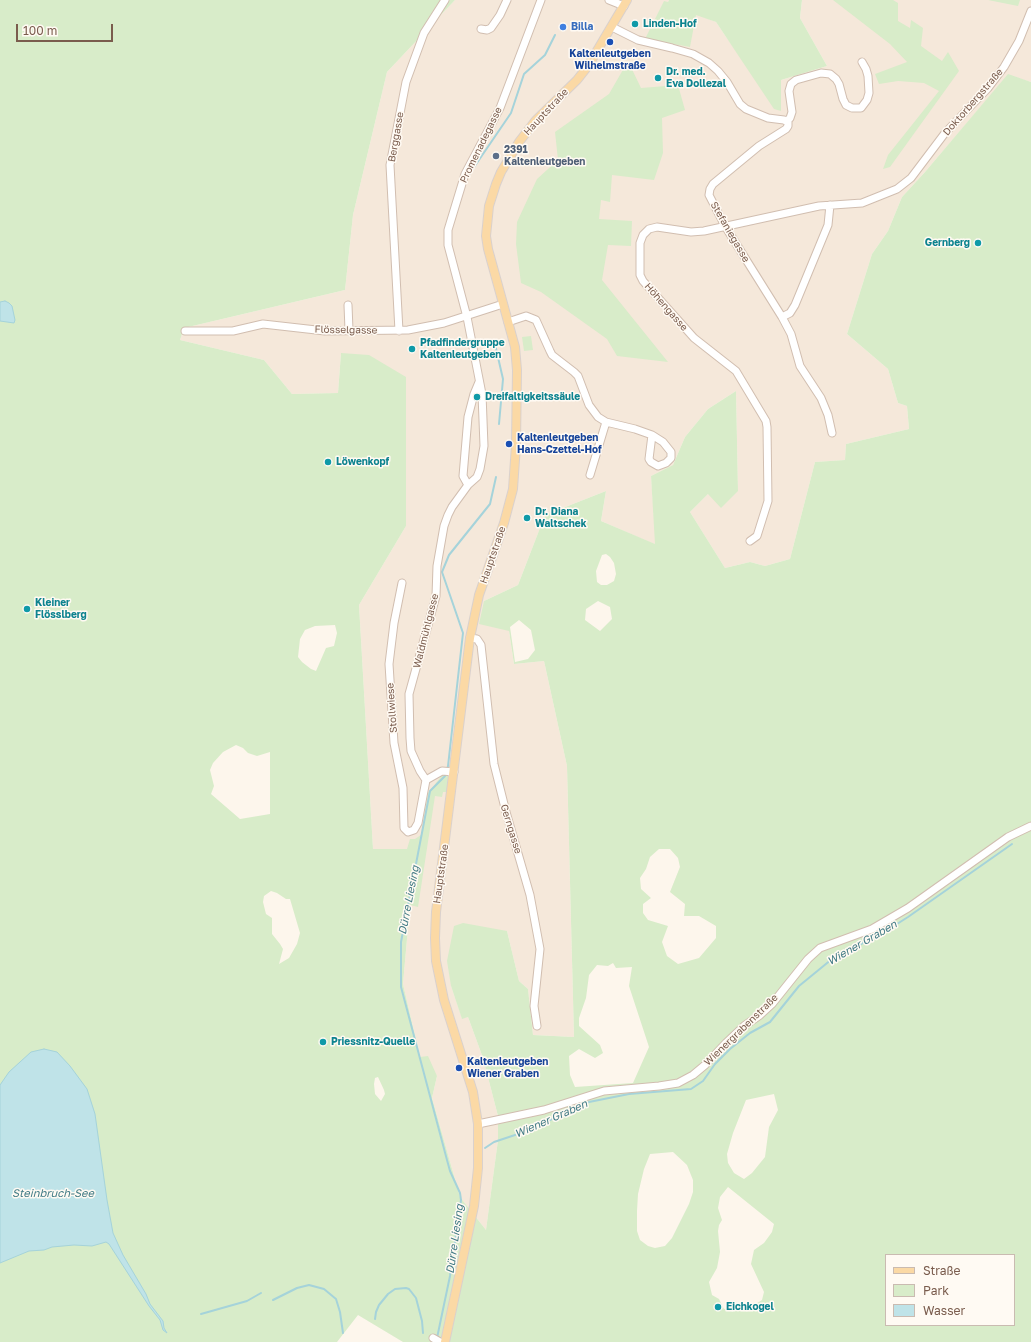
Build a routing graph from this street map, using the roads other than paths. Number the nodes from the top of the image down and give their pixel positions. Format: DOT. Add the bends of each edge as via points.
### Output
graph roads {
  1 [pos="445,0"];
  2 [pos="507,0"];
  3 [pos="541,0"];
  4 [pos="608,0"];
  5 [pos="625,3"];
  6 [pos="1031,11"];
  7 [pos="612,27"];
  8 [pos="481,29"];
  9 [pos="862,62"];
  10 [pos="787,121"];
  11 [pos="903,186"];
  12 [pos="830,205"];
  13 [pos="724,226"];
  14 [pos="503,304"];
  15 [pos="348,305"];
  16 [pos="467,317"];
  17 [pos="782,317"];
  18 [pos="508,322"];
  19 [pos="349,330"];
  20 [pos="185,331"];
  21 [pos="399,331"];
  22 [pos="479,382"];
  23 [pos="606,422"];
  24 [pos="832,433"];
  25 [pos="652,435"];
  26 [pos="590,475"];
  27 [pos="468,485"];
  28 [pos="750,541"];
  29 [pos="402,583"];
  30 [pos="470,638"];
  31 [pos="452,772"];
  32 [pos="426,780"];
  33 [pos="1031,826"];
  34 [pos="537,1026"];
  35 [pos="478,1124"];
  36 [pos="445,1342"];
  1 -- 21 [label="street, Berggasse" via="424,33 406,82 390,165"];
  2 -- 8 [label="street" via="491,28"];
  3 -- 16 [label="street, Promenadegasse" via="500,108 465,174 449,223 448,245"];
  4 -- 5 [label="street"];
  5 -- 7 [label="main road, Hauptstraße"];
  6 -- 11 [label="street, Doktorbergstraße" via="1019,42 1004,67 988,88 945,133"];
  7 -- 10 [label="street" via="638,40 693,54 718,71 746,110 768,118"];
  7 -- 14 [label="main road, Hauptstraße" via="582,73 526,132 506,162 496,184 489,206 486,236"];
  9 -- 10 [label="street" via="868,76 869,93 866,103 861,108 854,109 846,105 836,79 830,74 821,73 796,80 791,84 789,91 792,112"];
  10 -- 13 [label="street, Stefaniegasse" via="787,129 758,146 711,187 710,197"];
  11 -- 12 [label="street, Höhengasse" via="862,203"];
  12 -- 13 [label="street, Höhengasse"];
  12 -- 17 [label="street" via="828,225 795,305 790,313"];
  13 -- 17 [label="street, Stefaniegasse"];
  13 -- 28 [label="street, Höhengasse" via="698,232 657,227 649,229 641,240 640,272 645,284 694,338 736,371 766,421 768,501 757,536"];
  14 -- 16 [label="street, Flösselgasse"];
  14 -- 18 [label="main road, Hauptstraße"];
  15 -- 19 [label="street"];
  16 -- 21 [label="street, Flösselgasse" via="424,328"];
  16 -- 22 [label="street, Promenadegasse"];
  17 -- 24 [label="street, Stefaniegasse" via="791,334 800,366 821,398"];
  18 -- 23 [label="street" via="526,316 536,320 552,355 578,376 589,405 598,417"];
  18 -- 30 [label="main road, Hauptstraße" via="515,347 517,370 513,489 479,595"];
  19 -- 20 [label="street, Flösselgasse" via="325,331 263,324 234,331"];
  19 -- 21 [label="street, Flösselgasse"];
  22 -- 27 [label="street" via="468,417 463,476"];
  22 -- 27 [label="street, Waldmühlgasse" via="484,417 484,446 477,477"];
  23 -- 25 [label="street"];
  23 -- 26 [label="street"];
  27 -- 32 [label="street, Waldmühlgasse" via="452,507 444,526 437,566 436,596 409,694 411,751"];
  29 -- 32 [label="street, Stollwiese" via="388,664 394,743 403,788 404,828 408,832 414,830 418,823"];
  30 -- 31 [label="main road, Hauptstraße"];
  30 -- 34 [label="street, Gerngasse" via="477,640 481,645 494,764 530,895 540,949 534,1006"];
  31 -- 32 [label="street" via="442,771"];
  31 -- 35 [label="main road, Hauptstraße" via="436,912 436,961 444,1000 473,1092"];
  33 -- 35 [label="street, Wienergrabenstraße" via="1008,837 908,908 872,929 820,948 772,1004 726,1042 706,1065 693,1075 678,1083 604,1091 544,1110"];
  35 -- 36 [label="main road, Hauptstraße" via="479,1152 472,1215"];
}
